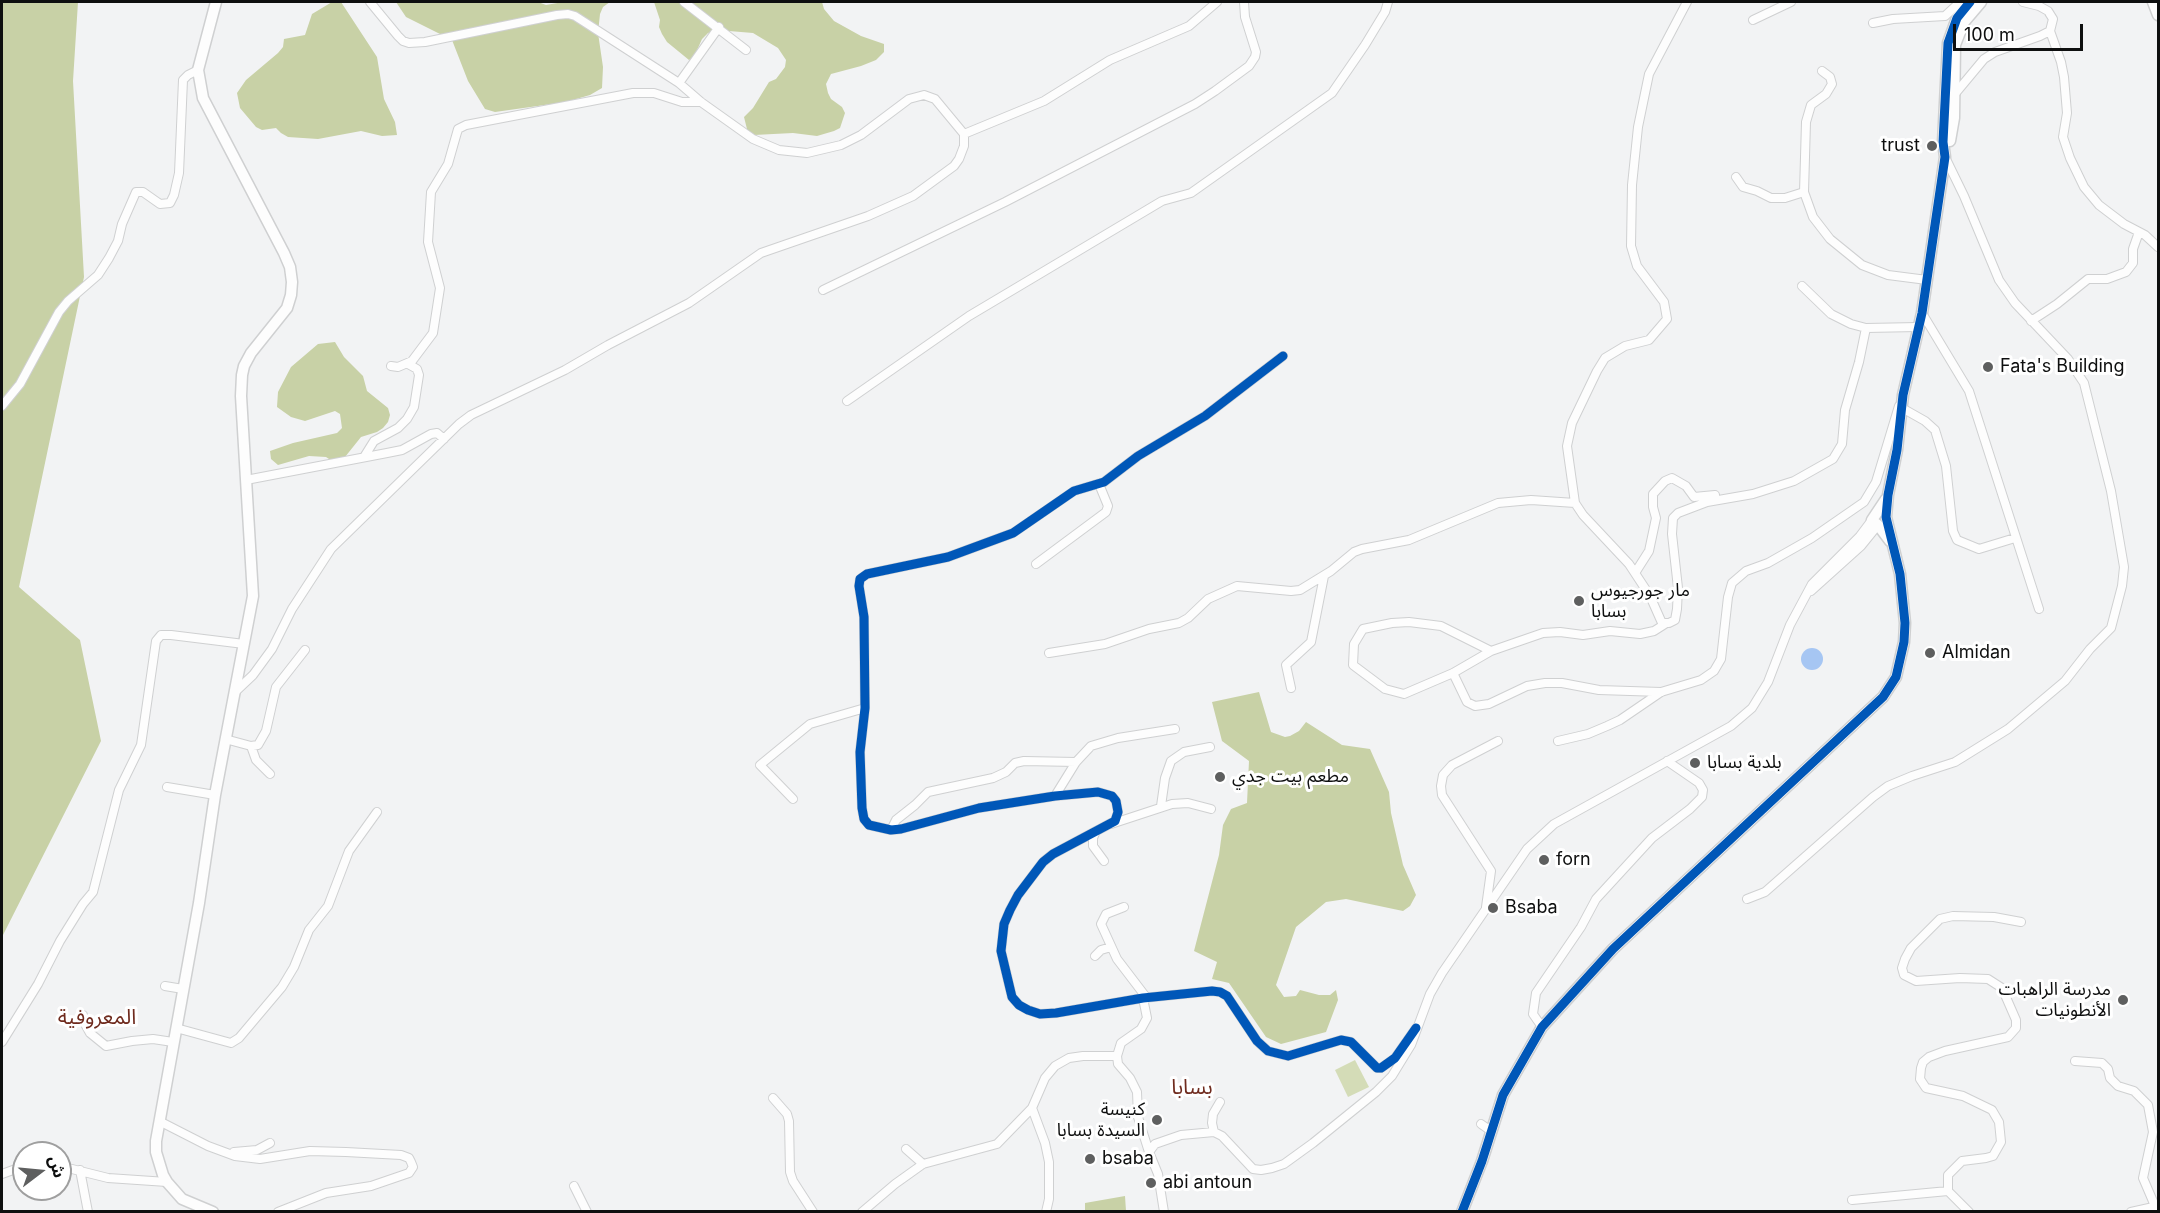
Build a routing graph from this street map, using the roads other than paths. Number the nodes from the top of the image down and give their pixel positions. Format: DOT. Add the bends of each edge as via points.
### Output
graph roads {
  1 [pos="216,2"];
  2 [pos="370,2"];
  3 [pos="684,2"];
  4 [pos="1217,2"];
  5 [pos="1244,2"];
  6 [pos="1388,2"];
  7 [pos="1687,2"];
  8 [pos="1791,2"];
  9 [pos="1970,2"];
  10 [pos="1982,2"];
  11 [pos="2023,2"];
  12 [pos="2153,2"];
  13 [pos="2158,15"];
  14 [pos="1754,20"];
  15 [pos="1873,23"];
  16 [pos="719,27"];
  17 [pos="2050,31"];
  18 [pos="746,50"];
  19 [pos="198,70"];
  20 [pos="1822,71"];
  21 [pos="679,83"];
  22 [pos="1954,96"];
  23 [pos="701,102"];
  24 [pos="964,134"];
  25 [pos="1945,155"];
  26 [pos="1736,177"];
  27 [pos="1804,192"];
  28 [pos="2139,232"];
  29 [pos="2158,247"];
  30 [pos="1927,280"];
  31 [pos="1802,286"];
  32 [pos="823,290"];
  33 [pos="1922,314"];
  34 [pos="2031,321"];
  35 [pos="1918,327"];
  36 [pos="1866,328"];
  37 [pos="1283,356"];
  38 [pos="408,364"];
  39 [pos="391,366"];
  40 [pos="1903,395"];
  41 [pos="847,401"];
  42 [pos="2,406"];
  43 [pos="1902,408"];
  44 [pos="444,439"];
  45 [pos="364,457"];
  46 [pos="246,480"];
  47 [pos="1099,484"];
  48 [pos="1726,497"];
  49 [pos="1575,503"];
  50 [pos="1879,518"];
  51 [pos="2015,538"];
  52 [pos="1036,564"];
  53 [pos="1635,573"];
  54 [pos="1324,576"];
  55 [pos="2039,609"];
  56 [pos="1665,624"];
  57 [pos="244,644"];
  58 [pos="305,650"];
  59 [pos="1491,651"];
  60 [pos="1049,653"];
  61 [pos="1453,673"];
  62 [pos="1291,688"];
  63 [pos="1661,692"];
  64 [pos="235,693"];
  65 [pos="865,708"];
  66 [pos="1174,729"];
  67 [pos="225,739"];
  68 [pos="1497,741"];
  69 [pos="1558,741"];
  70 [pos="251,746"];
  71 [pos="1210,747"];
  72 [pos="1667,761"];
  73 [pos="1076,762"];
  74 [pos="270,774"];
  75 [pos="167,787"];
  76 [pos="215,795"];
  77 [pos="1055,796"];
  78 [pos="793,799"];
  79 [pos="1161,806"];
  80 [pos="1211,809"];
  81 [pos="377,812"];
  82 [pos="1110,824"];
  83 [pos="891,830"];
  84 [pos="1097,831"];
  85 [pos="1104,861"];
  86 [pos="1747,899"];
  87 [pos="1124,907"];
  88 [pos="1485,910"];
  89 [pos="2021,922"];
  90 [pos="1111,946"];
  91 [pos="1095,956"];
  92 [pos="165,986"];
  93 [pos="183,989"];
  94 [pos="1144,998"];
  95 [pos="83,1015"];
  96 [pos="1542,1027"];
  97 [pos="176,1028"];
  98 [pos="1416,1028"];
  99 [pos="2,1042"];
  100 [pos="173,1042"];
  101 [pos="1117,1056"];
  102 [pos="2074,1061"];
  103 [pos="773,1098"];
  104 [pos="1220,1102"];
  105 [pos="1032,1108"];
  106 [pos="160,1122"];
  107 [pos="1214,1132"];
  108 [pos="270,1143"];
  109 [pos="906,1149"];
  110 [pos="1149,1152"];
  111 [pos="228,1153"];
  112 [pos="923,1164"];
  113 [pos="72,1168"];
  114 [pos="80,1170"];
  115 [pos="167,1182"];
  116 [pos="574,1186"];
  117 [pos="1948,1191"];
  118 [pos="1852,1200"];
  119 [pos="2157,1206"];
  120 [pos="88,1212"];
  121 [pos="213,1212"];
  122 [pos="278,1212"];
  123 [pos="587,1212"];
  124 [pos="813,1212"];
  125 [pos="862,1212"];
  126 [pos="1046,1212"];
  127 [pos="1164,1212"];
  128 [pos="1462,1212"];
  129 [pos="1969,1212"];
  130 [pos="2131,1212"];
  1 -- 19 [label="street"];
  2 -- 21 [label="street" via="398,36 409,43 568,14"];
  3 -- 16 [label="street"];
  4 -- 24 [label="street" via="1189,26 1110,60 1044,101"];
  5 -- 32 [label="street" via="1256,57 1215,91 1005,202"];
  6 -- 41 [label="street" via="1332,93 1191,193 1162,201 969,316"];
  7 -- 49 [label="street" via="1649,74 1632,185 1631,246 1637,266 1664,302 1667,319 1648,340 1611,353 1597,371 1568,436"];
  8 -- 14 [label="street"];
  9 -- 15 [label="street" via="1958,4 1945,16"];
  9 -- 25 [label="street" via="1957,18 1948,43"];
  10 -- 22 [label="street" via="1964,22 1955,45"];
  11 -- 17 [label="street" via="2048,11 2053,19"];
  12 -- 13 [label="street"];
  16 -- 18 [label="street"];
  16 -- 21 [label="street"];
  17 -- 22 [label="street" via="1984,59"];
  17 -- 28 [label="street" via="2064,77 2067,112 2063,137 2070,158 2091,197"];
  19 -- 42 [label="street" via="183,80 179,173 170,203 160,204 143,192 136,192 109,258 98,275 59,312 20,384"];
  19 -- 46 [label="street" via="202,98 284,253 292,282 287,308 243,366"];
  20 -- 27 [label="street" via="1832,84 1808,112"];
  21 -- 23 [label="street"];
  22 -- 25 [label="street"];
  23 -- 24 [label="street" via="759,142 779,150 813,152 850,141 909,99 924,95 941,104"];
  23 -- 38 [label="street" via="633,93 458,129 448,164 431,192 428,242 440,297 433,333"];
  24 -- 44 [label="street" via="964,146 954,166 914,196 760,253 688,303 471,415"];
  25 -- 30 [label="street"];
  25 -- 34 [label="street" via="1999,280"];
  26 -- 27 [label="street" via="1743,187 1771,198"];
  27 -- 30 [label="street" via="1818,226 1852,258 1883,273"];
  28 -- 29 [label="street"];
  28 -- 34 [label="street" via="2133,262 2126,272 2107,279 2088,279"];
  30 -- 33 [label="street"];
  31 -- 36 [label="street" via="1831,314"];
  33 -- 35 [label="street"];
  33 -- 51 [label="street" via="1969,391"];
  34 -- 86 [label="street" via="2068,359 2087,392 2124,567 2111,628 2065,681 2008,729 1955,762 1888,786 1765,892"];
  35 -- 36 [label="street"];
  35 -- 40 [label="street"];
  36 -- 48 [label="street" via="1837,455 1794,482 1754,494"];
  37 -- 47 [label="street" via="1205,416"];
  38 -- 39 [label="street"];
  38 -- 45 [label="street" via="419,375 414,407 398,428 374,441"];
  40 -- 43 [label="street"];
  40 -- 63 [label="street" via="1876,482 1864,502 1812,538 1734,580 1718,667 1701,680"];
  43 -- 50 [label="street" via="1894,470"];
  43 -- 51 [label="street" via="1935,430 1946,466 1957,540 1979,549"];
  44 -- 45 [label="street" via="437,432 402,450"];
  44 -- 64 [label="street" via="331,549 292,609 272,649"];
  45 -- 46 [label="street"];
  46 -- 57 [label="street" via="253,596"];
  47 -- 52 [label="street" via="1108,506 1106,512"];
  47 -- 65 [label="street" via="1074,492 1013,533 948,557 867,574 860,579"];
  48 -- 53 [label="street" via="1694,497 1674,478 1665,481 1653,494 1656,518 1649,551"];
  48 -- 56 [label="street" via="1673,518 1677,609 1675,620"];
  49 -- 53 [label="street"];
  49 -- 54 [label="street" via="1498,503 1409,540 1354,552"];
  50 -- 72 [label="street" via="1820,574 1790,625 1768,682 1752,708 1731,726"];
  50 -- 96 [label="street" via="1893,546 1905,622 1901,658 1893,683 1613,949"];
  51 -- 55 [label="street"];
  53 -- 56 [label="street"];
  54 -- 60 [label="street" via="1295,591 1237,586 1208,599 1179,623 1105,644"];
  54 -- 62 [label="street" via="1311,642 1286,665"];
  56 -- 59 [label="street" via="1640,634 1610,630 1583,635 1543,633"];
  57 -- 64 [label="street"];
  57 -- 99 [label="street" via="171,635 161,635 156,641 141,745 119,790 93,892"];
  58 -- 70 [label="street" via="276,687 262,740"];
  59 -- 61 [label="street"];
  59 -- 61 [label="street" via="1441,626 1409,622 1363,629 1354,644 1353,665 1385,690 1404,694"];
  61 -- 63 [label="street" via="1467,702 1475,706 1545,683"];
  63 -- 69 [label="street" via="1620,720"];
  64 -- 67 [label="street"];
  65 -- 78 [label="street" via="810,724 760,765"];
  65 -- 83 [label="street" via="860,752 864,819 869,825"];
  66 -- 73 [label="street" via="1111,739 1091,747"];
  67 -- 70 [label="street"];
  67 -- 76 [label="street"];
  68 -- 88 [label="street" via="1452,765 1443,775 1441,786 1442,795 1491,871"];
  70 -- 74 [label="street" via="256,760"];
  71 -- 79 [label="street" via="1184,752 1171,761"];
  72 -- 88 [label="street" via="1554,824 1527,849"];
  72 -- 96 [label="street" via="1699,783 1702,796 1652,838 1596,899 1536,993 1533,1014"];
  73 -- 77 [label="street"];
  73 -- 83 [label="street" via="1024,761 993,778 928,792 896,820"];
  75 -- 76 [label="street"];
  76 -- 93 [label="street"];
  77 -- 82 [label="street" via="1098,792 1112,796 1118,812"];
  77 -- 83 [label="street" via="979,808"];
  79 -- 80 [label="street" via="1188,802"];
  79 -- 82 [label="street"];
  81 -- 97 [label="street" via="350,851 328,906 309,930 282,987 239,1038 231,1043"];
  82 -- 84 [label="street"];
  84 -- 85 [label="street" via="1093,846"];
  84 -- 94 [label="street" via="1042,862 1018,894 1001,939 1008,986 1019,1005 1040,1014"];
  87 -- 90 [label="street" via="1113,910 1101,924"];
  88 -- 98 [label="street" via="1430,994"];
  89 -- 117 [label="street" via="1973,916 1941,919 1911,948 1902,968 1904,975 1916,981 1988,979 2002,988 2016,1020 2016,1028 2008,1036 1945,1051 1923,1062 1920,1079 1926,1089 1963,1096 1992,1110 2001,1131 2001,1142 1993,1156 1962,1161 1954,1168 1948,1175"];
  90 -- 91 [label="street"];
  90 -- 94 [label="street"];
  92 -- 93 [label="street"];
  93 -- 97 [label="street"];
  94 -- 98 [label="street" via="1220,992 1268,1051 1288,1056 1341,1040 1351,1042 1377,1068 1395,1058"];
  94 -- 101 [label="street" via="1147,1018 1140,1029 1121,1043"];
  95 -- 100 [label="street" via="90,1033 106,1046 142,1040"];
  96 -- 128 [label="street" via="1486,1128 1482,1161"];
  97 -- 100 [label="street"];
  98 -- 107 [label="street" via="1411,1045 1392,1076 1284,1164 1253,1169"];
  100 -- 106 [label="street"];
  101 -- 105 [label="street" via="1083,1056 1061,1061 1045,1078"];
  101 -- 110 [label="street" via="1118,1064 1137,1092 1138,1117"];
  102 -- 119 [label="street" via="2102,1063 2118,1086 2134,1091 2148,1105 2153,1132 2143,1179"];
  103 -- 124 [label="street" via="788,1114 790,1172"];
  104 -- 107 [label="street" via="1212,1123"];
  105 -- 112 [label="street" via="997,1144"];
  105 -- 126 [label="street" via="1049,1162"];
  106 -- 111 [label="street"];
  106 -- 115 [label="street" via="156,1152"];
  107 -- 110 [label="street" via="1181,1135 1155,1144"];
  108 -- 111 [label="street" via="258,1150"];
  109 -- 112 [label="street"];
  110 -- 127 [label="street" via="1158,1174"];
  111 -- 122 [label="street" via="260,1159 310,1151 401,1155 409,1158 413,1167 409,1173 371,1186 326,1194"];
  112 -- 125 [label="street"];
  113 -- 114 [label="street"];
  114 -- 115 [label="street" via="108,1178"];
  114 -- 120 [label="street"];
  115 -- 121 [label="street" via="182,1199"];
  116 -- 123 [label="street"];
  117 -- 118 [label="street"];
  117 -- 129 [label="street"];
  119 -- 130 [label="street"];
}
